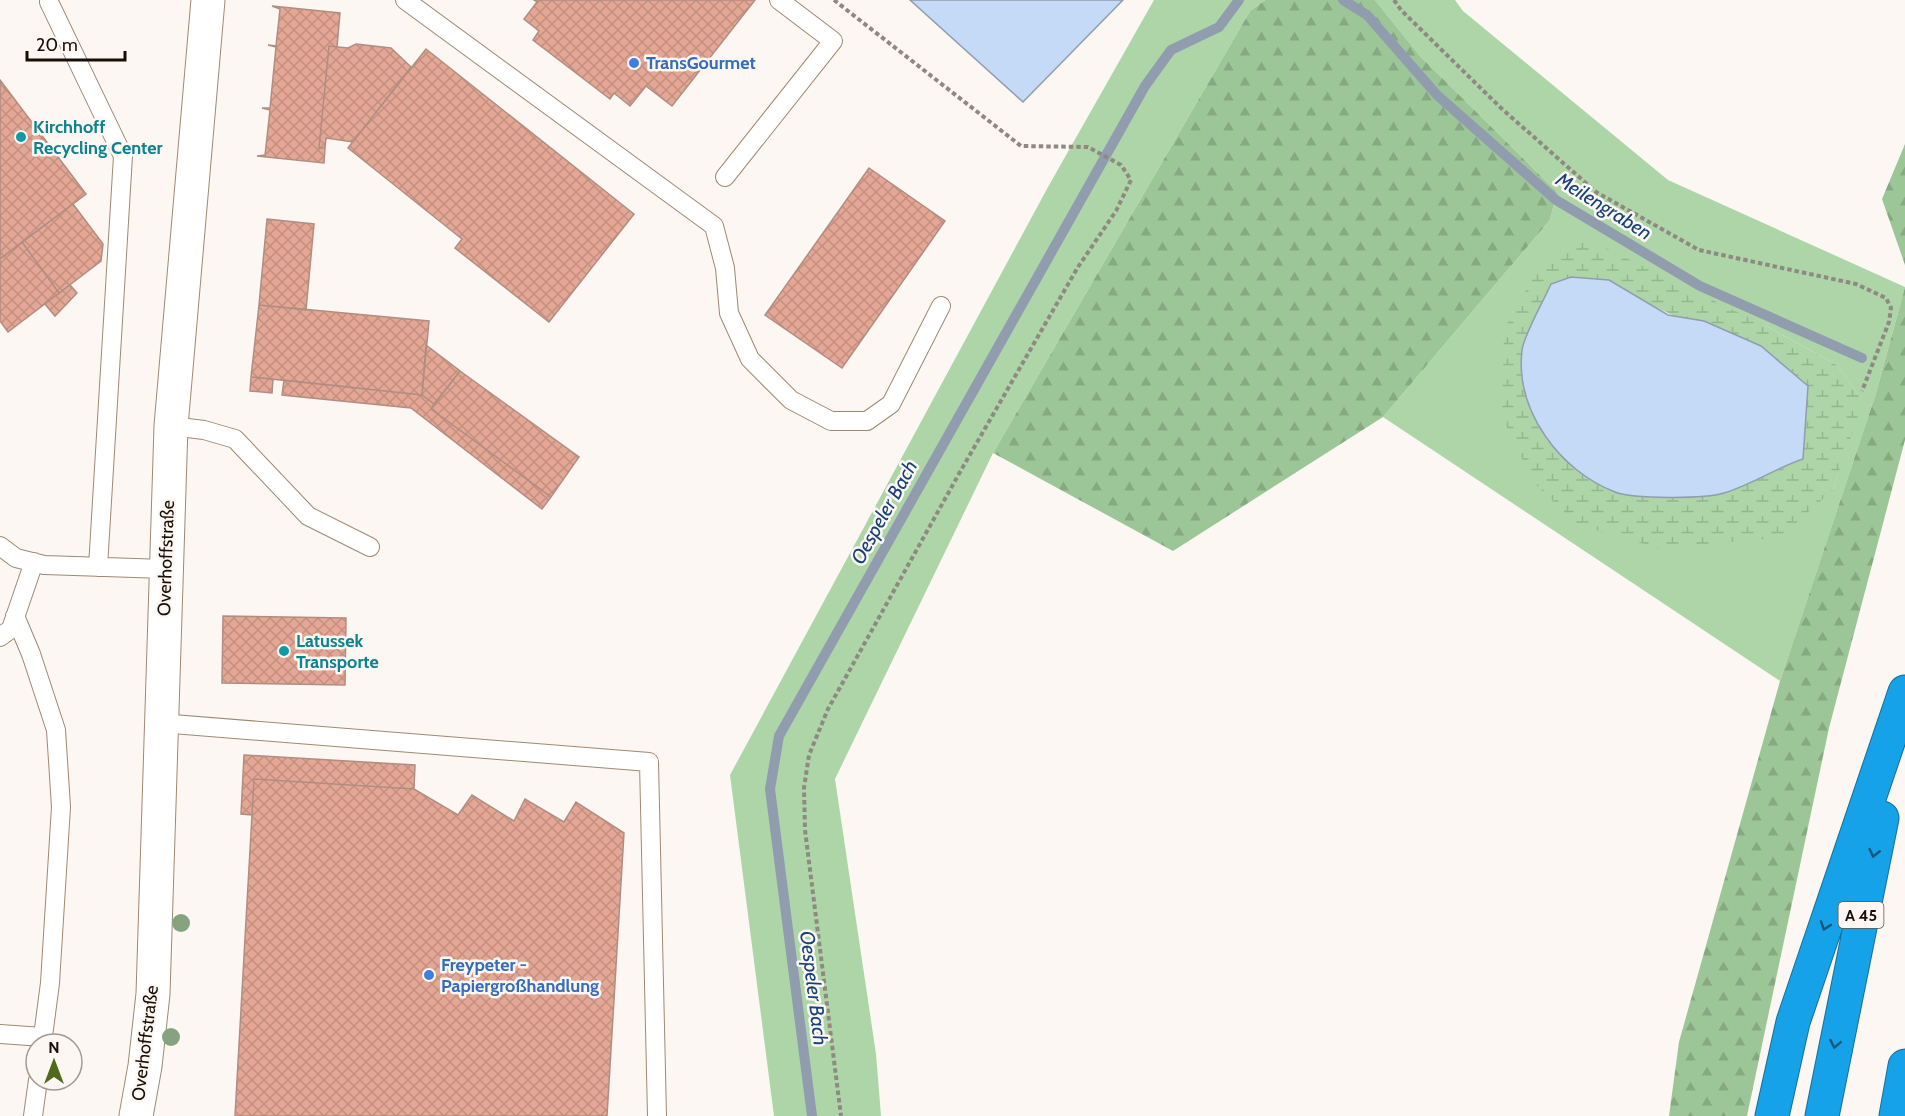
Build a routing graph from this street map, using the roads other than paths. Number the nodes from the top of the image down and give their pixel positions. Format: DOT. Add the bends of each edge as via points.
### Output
graph roads {
  1 [pos="208,0"];
  2 [pos="405,0"];
  3 [pos="779,0"];
  4 [pos="49,2"];
  5 [pos="725,177"];
  6 [pos="941,306"];
  7 [pos="171,426"];
  8 [pos="0,546"];
  9 [pos="370,547"];
  10 [pos="34,562"];
  11 [pos="98,567"];
  12 [pos="165,569"];
  13 [pos="15,616"];
  14 [pos="0,636"];
  15 [pos="1905,692"];
  16 [pos="1905,714"];
  17 [pos="160,723"];
  18 [pos="44,1032"];
  19 [pos="0,1034"];
  20 [pos="24,1038"];
  21 [pos="1905,1066"];
  22 [pos="1905,1077"];
  23 [pos="36,1092"];
  24 [pos="33,1116"];
  25 [pos="136,1116"];
  26 [pos="657,1116"];
  27 [pos="1772,1116"];
  28 [pos="1822,1116"];
  29 [pos="1896,1116"];
  30 [pos="1904,1116"];
  1 -- 7 [label="street, Overhoffstraße"];
  2 -- 6 [label="lane" via="714,226 725,268 729,313 750,359 790,400 831,421 867,421 891,404"];
  3 -- 5 [label="lane" via="833,41"];
  4 -- 11 [label="lane" via="123,156"];
  7 -- 9 [label="lane" via="235,439 308,516"];
  7 -- 12 [label="street, Overhoffstraße"];
  8 -- 10 [label="lane" via="16,558"];
  10 -- 11 [label="lane"];
  10 -- 13 [label="lane"];
  11 -- 12 [label="lane"];
  12 -- 17 [label="street, Overhoffstraße"];
  13 -- 14 [label="lane" via="11,629"];
  13 -- 18 [label="lane" via="56,730 62,807"];
  15 -- 27 [label="highway, one-way" via="1793,1022"];
  16 -- 28 [label="highway, A 45, one-way"];
  17 -- 25 [label="street, Overhoffstraße" via="153,994"];
  17 -- 26 [label="lane" via="649,762"];
  19 -- 20 [label="lane"];
  21 -- 29 [label="highway"];
  22 -- 30 [label="highway"];
  23 -- 24 [label="lane"];
}
